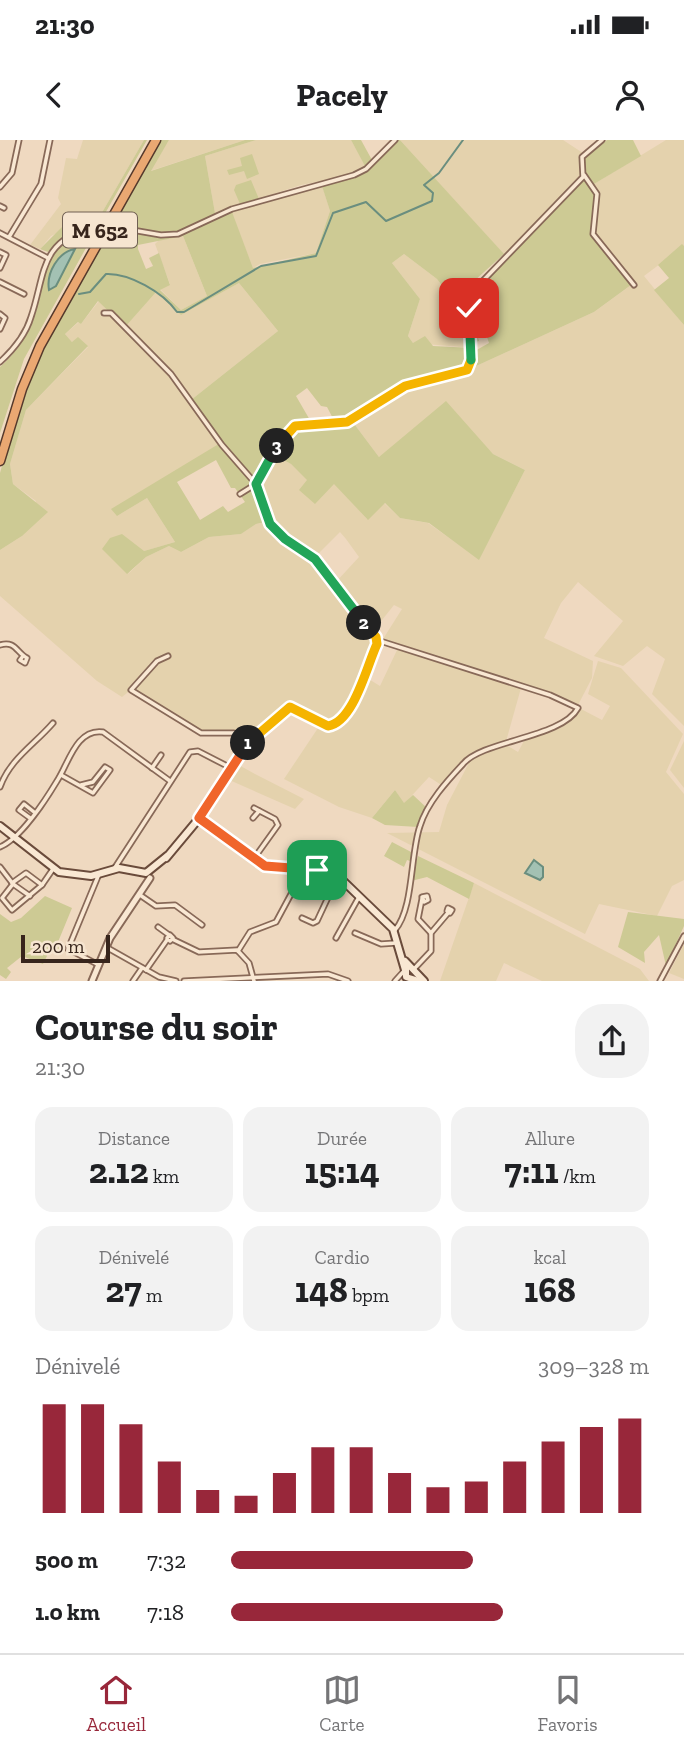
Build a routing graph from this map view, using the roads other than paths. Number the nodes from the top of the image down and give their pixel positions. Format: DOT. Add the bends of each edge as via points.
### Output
graph roads {
  1 [pos="19,140"];
  2 [pos="50,140"];
  3 [pos="154,140"];
  4 [pos="394,140"];
  5 [pos="603,140"];
  6 [pos="584,175"];
  7 [pos="0,187"];
  8 [pos="0,233"];
  9 [pos="9,237"];
  10 [pos="0,252"];
  11 [pos="48,258"];
  12 [pos="0,268"];
  13 [pos="0,282"];
  14 [pos="634,285"];
  15 [pos="24,295"];
  16 [pos="104,313"];
  17 [pos="0,314"];
  18 [pos="0,329"];
  19 [pos="0,362"];
  20 [pos="0,447"];
  21 [pos="0,461"];
  22 [pos="256,484"];
  23 [pos="240,494"];
  24 [pos="377,640"];
  25 [pos="0,645"];
  26 [pos="23,656"];
  27 [pos="168,656"];
  28 [pos="53,723"];
  29 [pos="249,741"];
  30 [pos="161,755"];
  31 [pos="152,768"];
  32 [pos="232,768"];
  33 [pos="61,775"];
  34 [pos="170,781"];
  35 [pos="81,785"];
  36 [pos="0,787"];
  37 [pos="254,808"];
  38 [pos="259,811"];
  39 [pos="34,812"];
  40 [pos="30,818"];
  41 [pos="253,818"];
  42 [pos="199,820"];
  43 [pos="0,826"];
  44 [pos="15,839"];
  45 [pos="0,847"];
  46 [pos="253,859"];
  47 [pos="0,867"];
  48 [pos="53,869"];
  49 [pos="114,869"];
  50 [pos="304,870"];
  51 [pos="99,874"];
  52 [pos="147,876"];
  53 [pos="338,876"];
  54 [pos="13,883"];
  55 [pos="42,885"];
  56 [pos="141,893"];
  57 [pos="360,895"];
  58 [pos="30,896"];
  59 [pos="422,899"];
  60 [pos="1,900"];
  61 [pos="448,913"];
  62 [pos="302,918"];
  63 [pos="202,925"];
  64 [pos="158,926"];
  65 [pos="395,930"];
  66 [pos="355,933"];
  67 [pos="431,933"];
  68 [pos="684,936"];
  69 [pos="170,938"];
  70 [pos="336,938"];
  71 [pos="399,942"];
  72 [pos="106,947"];
  73 [pos="238,951"];
  74 [pos="99,965"];
  75 [pos="144,969"];
  76 [pos="410,972"];
  77 [pos="254,979"];
  78 [pos="229,980"];
  79 [pos="396,980"];
  80 [pos="92,981"];
  81 [pos="133,981"];
  82 [pos="176,981"];
  83 [pos="184,981"];
  84 [pos="348,981"];
  85 [pos="422,981"];
  86 [pos="660,981"];
  1 -- 7 [label="street" via="12,173"];
  2 -- 9 [label="street" via="41,184"];
  3 -- 20 [label="highway, M 652" via="37,344"];
  3 -- 21 [label="highway, M 652" via="43,341 20,394"];
  4 -- 11 [label="street, bridge" via="358,174 232,209 180,233 92,228 62,242"];
  5 -- 6 [label="street" via="582,157"];
  6 -- 14 [label="street" via="597,194 593,234"];
  6 -- 22 [label="street" via="475,289 469,308 469,369 405,386 347,422 292,428 278,443"];
  8 -- 9 [label="street"];
  9 -- 11 [label="street"];
  10 -- 12 [label="street" via="6,255"];
  11 -- 19 [label="street" via="29,323"];
  13 -- 15 [label="street"];
  16 -- 22 [label="street" via="111,313 171,374"];
  17 -- 18 [label="street" via="5,317"];
  22 -- 23 [label="street"];
  22 -- 24 [label="street" via="270,524 315,559"];
  24 -- 29 [label="street" via="361,688 336,724 328,726 290,707"];
  24 -- 65 [label="street" via="550,695 578,709 541,731 472,755 462,765 419,826 406,898"];
  25 -- 26 [label="street" via="11,645"];
  27 -- 29 [label="street" via="157,661 131,690 201,733 234,733"];
  28 -- 36 [label="street" via="17,757"];
  29 -- 32 [label="street"];
  30 -- 31 [label="street"];
  31 -- 33 [label="street" via="98,731 72,749"];
  31 -- 34 [label="street"];
  32 -- 34 [label="street" via="196,750"];
  32 -- 42 [label="street"];
  33 -- 35 [label="street"];
  33 -- 39 [label="street"];
  34 -- 49 [label="street"];
  35 -- 35 [label="street" via="94,793 110,770 105,767 93,782"];
  37 -- 38 [label="street"];
  38 -- 41 [label="street"];
  38 -- 46 [label="street" via="278,825"];
  39 -- 40 [label="street"];
  39 -- 40 [label="street" via="24,804 19,810"];
  40 -- 44 [label="street"];
  42 -- 46 [label="main road"];
  42 -- 52 [label="main road"];
  43 -- 44 [label="main road"];
  44 -- 45 [label="street"];
  44 -- 48 [label="main road"];
  46 -- 50 [label="main road" via="272,869"];
  47 -- 54 [label="street"];
  48 -- 51 [label="main road"];
  48 -- 55 [label="street"];
  49 -- 51 [label="main road"];
  49 -- 52 [label="main road"];
  50 -- 53 [label="main road" via="326,870"];
  50 -- 73 [label="street" via="278,921 250,932"];
  51 -- 74 [label="street" via="68,950"];
  52 -- 56 [label="street"];
  53 -- 57 [label="main road"];
  53 -- 62 [label="street" via="317,921"];
  54 -- 55 [label="street" via="26,873"];
  54 -- 58 [label="street"];
  54 -- 60 [label="street"];
  55 -- 58 [label="street"];
  56 -- 63 [label="street" via="156,906 175,905"];
  56 -- 72 [label="street"];
  57 -- 65 [label="main road"];
  57 -- 70 [label="street"];
  58 -- 60 [label="street" via="14,910"];
  59 -- 67 [label="street" via="418,919"];
  61 -- 67 [label="street"];
  64 -- 69 [label="street"];
  65 -- 71 [label="main road"];
  66 -- 71 [label="street" via="381,944"];
  67 -- 76 [label="street" via="431,951"];
  68 -- 86 [label="street"];
  69 -- 73 [label="street" via="199,952"];
  69 -- 75 [label="street"];
  71 -- 76 [label="main road"];
  72 -- 74 [label="street"];
  72 -- 75 [label="street"];
  73 -- 77 [label="street" via="249,963"];
  74 -- 80 [label="street"];
  75 -- 81 [label="street"];
  75 -- 82 [label="street"];
  76 -- 79 [label="street"];
  76 -- 85 [label="main road"];
  77 -- 78 [label="street"];
  77 -- 84 [label="street" via="328,974"];
  78 -- 83 [label="street"];
}
